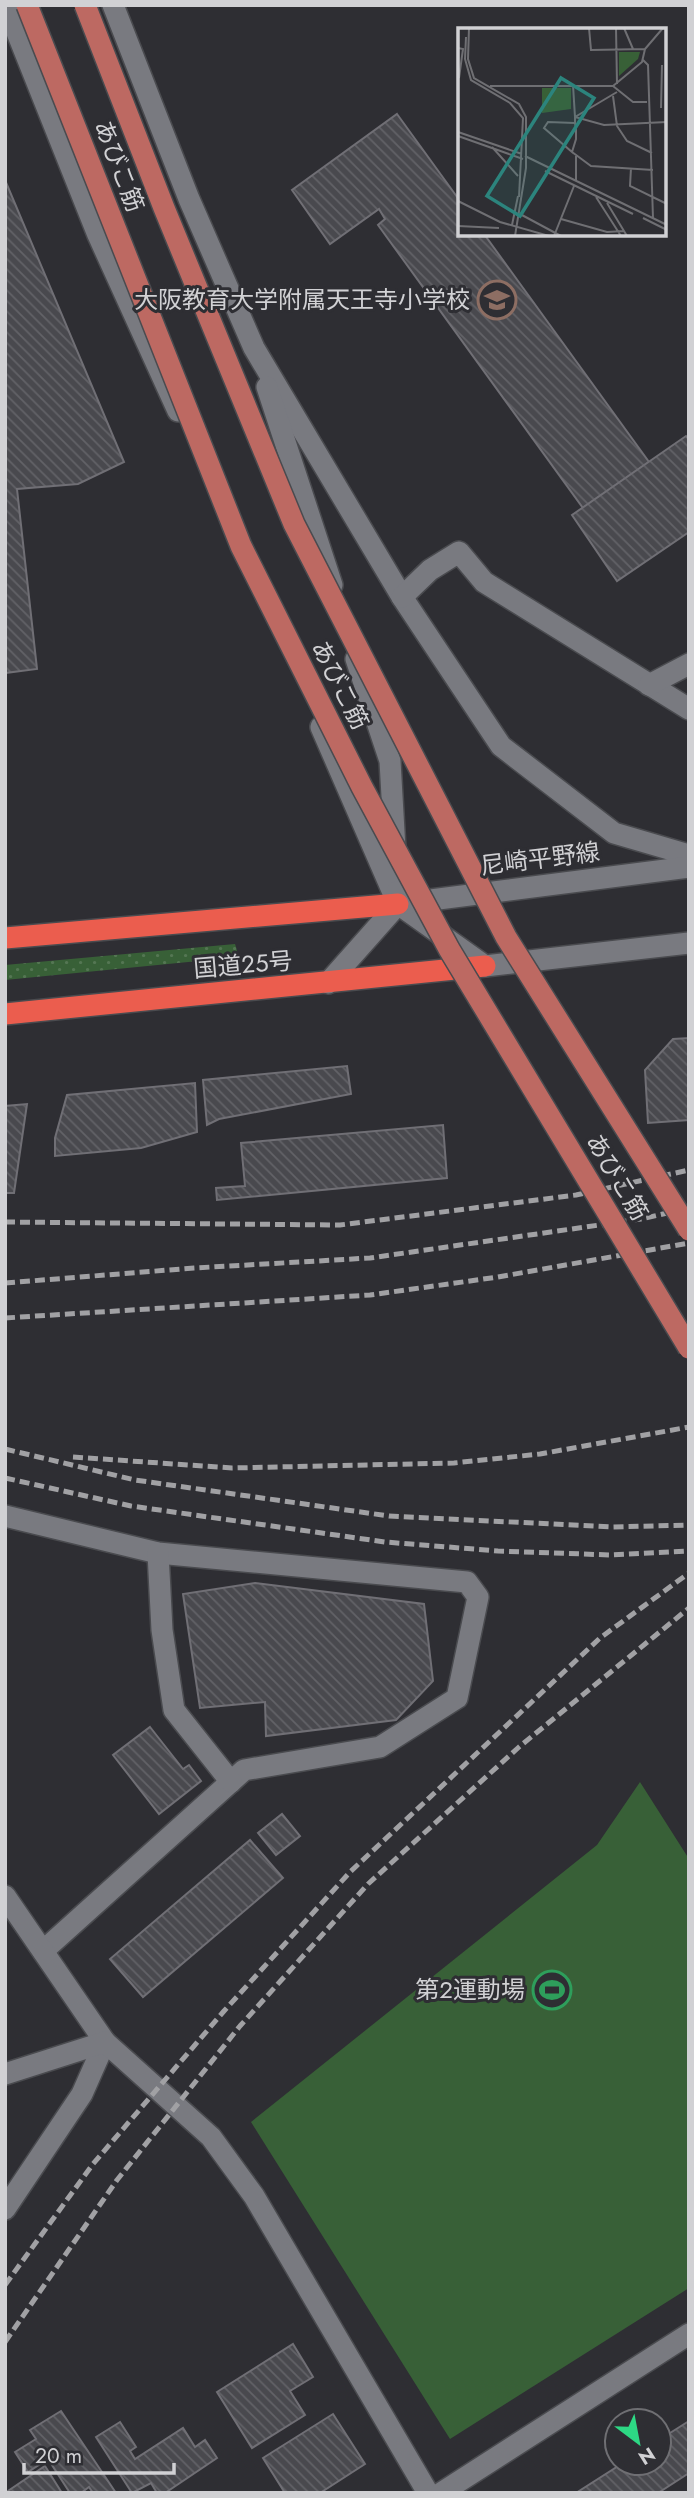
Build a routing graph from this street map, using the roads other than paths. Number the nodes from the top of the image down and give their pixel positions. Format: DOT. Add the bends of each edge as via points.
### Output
graph roads {
  1 [pos="6,5"];
  2 [pos="27,5"];
  3 [pos="85,5"];
  4 [pos="113,5"];
  5 [pos="13,41"];
  6 [pos="254,348"];
  7 [pos="402,597"];
  8 [pos="689,664"];
  9 [pos="649,685"];
  10 [pos="689,709"];
  11 [pos="689,855"];
  12 [pos="689,867"];
  13 [pos="398,904"];
  14 [pos="5,938"];
  15 [pos="689,943"];
  16 [pos="485,966"];
  17 [pos="328,984"];
  18 [pos="5,1014"];
  19 [pos="689,1230"];
  20 [pos="689,1348"];
  21 [pos="5,1516"];
  22 [pos="159,1553"];
  23 [pos="231,1782"];
  24 [pos="5,1896"];
  25 [pos="43,1951"];
  26 [pos="105,2042"];
  27 [pos="5,2074"];
  28 [pos="5,2209"];
  29 [pos="689,2334"];
  30 [pos="428,2493"];
  31 [pos="441,2493"];
  1 -- 5 [label="street"];
  2 -- 20 [label="main road, あびこ筋, bridge" via="241,546 449,949"];
  3 -- 19 [label="main road, あびこ筋, bridge" via="294,524 506,937"];
  4 -- 6 [label="street" via="188,199"];
  5 -- 13 [label="street"];
  6 -- 7 [label="street"];
  6 -- 13 [label="street" via="390,761"];
  7 -- 9 [label="street" via="430,570 458,552 484,582"];
  7 -- 11 [label="street" via="501,746 614,833"];
  8 -- 9 [label="street"];
  9 -- 10 [label="street"];
  12 -- 13 [label="street, 尼崎平野線"];
  13 -- 14 [label="highway, 国道25号"];
  13 -- 16 [label="street"];
  13 -- 17 [label="street"];
  15 -- 16 [label="street"];
  16 -- 17 [label="highway, 国道25号"];
  17 -- 18 [label="highway, 国道25号"];
  21 -- 22 [label="street"];
  22 -- 23 [label="street" via="162,1630 174,1710"];
  22 -- 23 [label="street" via="467,1582 478,1597 457,1699 380,1747 244,1770"];
  23 -- 25 [label="street"];
  24 -- 25 [label="street"];
  25 -- 26 [label="street"];
  26 -- 27 [label="street"];
  26 -- 28 [label="street" via="82,2094"];
  26 -- 30 [label="street" via="211,2137 254,2196"];
  29 -- 31 [label="street"];
}
